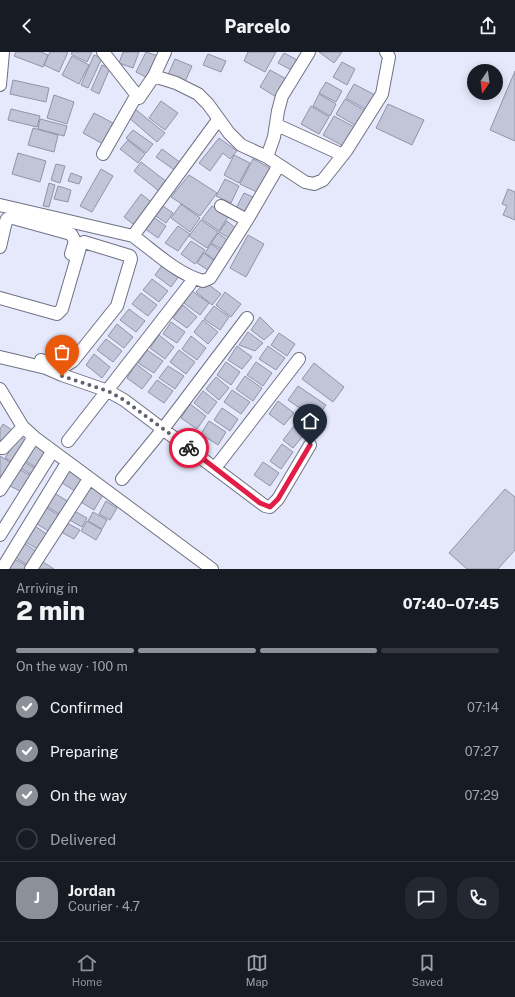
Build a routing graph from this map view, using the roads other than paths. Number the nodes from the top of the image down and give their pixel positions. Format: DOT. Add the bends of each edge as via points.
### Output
graph roads {
  1 [pos="3,52"];
  2 [pos="103,52"];
  3 [pos="165,52"];
  4 [pos="309,52"];
  5 [pos="386,52"];
  6 [pos="154,76"];
  7 [pos="0,85"];
  8 [pos="136,96"];
  9 [pos="218,120"];
  10 [pos="277,125"];
  11 [pos="103,154"];
  12 [pos="343,155"];
  13 [pos="267,158"];
  14 [pos="279,165"];
  15 [pos="0,205"];
  16 [pos="221,206"];
  17 [pos="11,213"];
  18 [pos="247,220"];
  19 [pos="133,236"];
  20 [pos="0,247"];
  21 [pos="190,284"];
  22 [pos="0,292"];
  23 [pos="0,298"];
  24 [pos="247,318"];
  25 [pos="0,350"];
  26 [pos="0,357"];
  27 [pos="299,359"];
  28 [pos="0,365"];
  29 [pos="62,376"];
  30 [pos="0,389"];
  31 [pos="108,391"];
  32 [pos="23,427"];
  33 [pos="163,430"];
  34 [pos="34,437"];
  35 [pos="68,441"];
  36 [pos="310,445"];
  37 [pos="0,448"];
  38 [pos="52,452"];
  39 [pos="68,463"];
  40 [pos="215,468"];
  41 [pos="90,479"];
  42 [pos="122,479"];
  43 [pos="0,490"];
  44 [pos="0,535"];
  45 [pos="2,569"];
  46 [pos="31,569"];
  47 [pos="212,569"];
  1 -- 7 [label="street"];
  2 -- 8 [label="street"];
  3 -- 6 [label="street"];
  4 -- 10 [label="street" via="282,96"];
  5 -- 12 [label="street" via="389,57 382,94"];
  6 -- 8 [label="street" via="139,98"];
  6 -- 9 [label="street" via="198,94"];
  8 -- 11 [label="street"];
  9 -- 13 [label="street" via="241,145"];
  9 -- 19 [label="street"];
  10 -- 12 [label="street"];
  10 -- 13 [label="street"];
  12 -- 14 [label="street" via="323,180 314,184 305,182"];
  13 -- 14 [label="street"];
  14 -- 18 [label="street"];
  15 -- 17 [label="street"];
  16 -- 18 [label="street"];
  17 -- 19 [label="street"];
  17 -- 20 [label="street" via="6,221"];
  17 -- 22 [label="street" via="71,234 75,241 54,304"];
  18 -- 19 [label="street" via="210,278 203,281 178,269"];
  21 -- 31 [label="street"];
  23 -- 25 [label="street" via="57,314 62,309 81,244 84,242 130,256 131,259 117,306 68,365"];
  24 -- 33 [label="street"];
  26 -- 29 [label="street" via="46,368"];
  27 -- 40 [label="street"];
  28 -- 29 [label="street"];
  29 -- 31 [label="street"];
  30 -- 32 [label="street"];
  31 -- 33 [label="street"];
  31 -- 35 [label="street"];
  32 -- 34 [label="street"];
  32 -- 37 [label="street" via="3,448"];
  33 -- 40 [label="street"];
  33 -- 42 [label="street"];
  34 -- 38 [label="street"];
  34 -- 43 [label="street"];
  36 -- 40 [label="street" via="278,499 270,507 260,503"];
  38 -- 39 [label="street"];
  38 -- 44 [label="street"];
  39 -- 41 [label="street"];
  39 -- 45 [label="street"];
  41 -- 46 [label="street"];
  41 -- 47 [label="street"];
}
